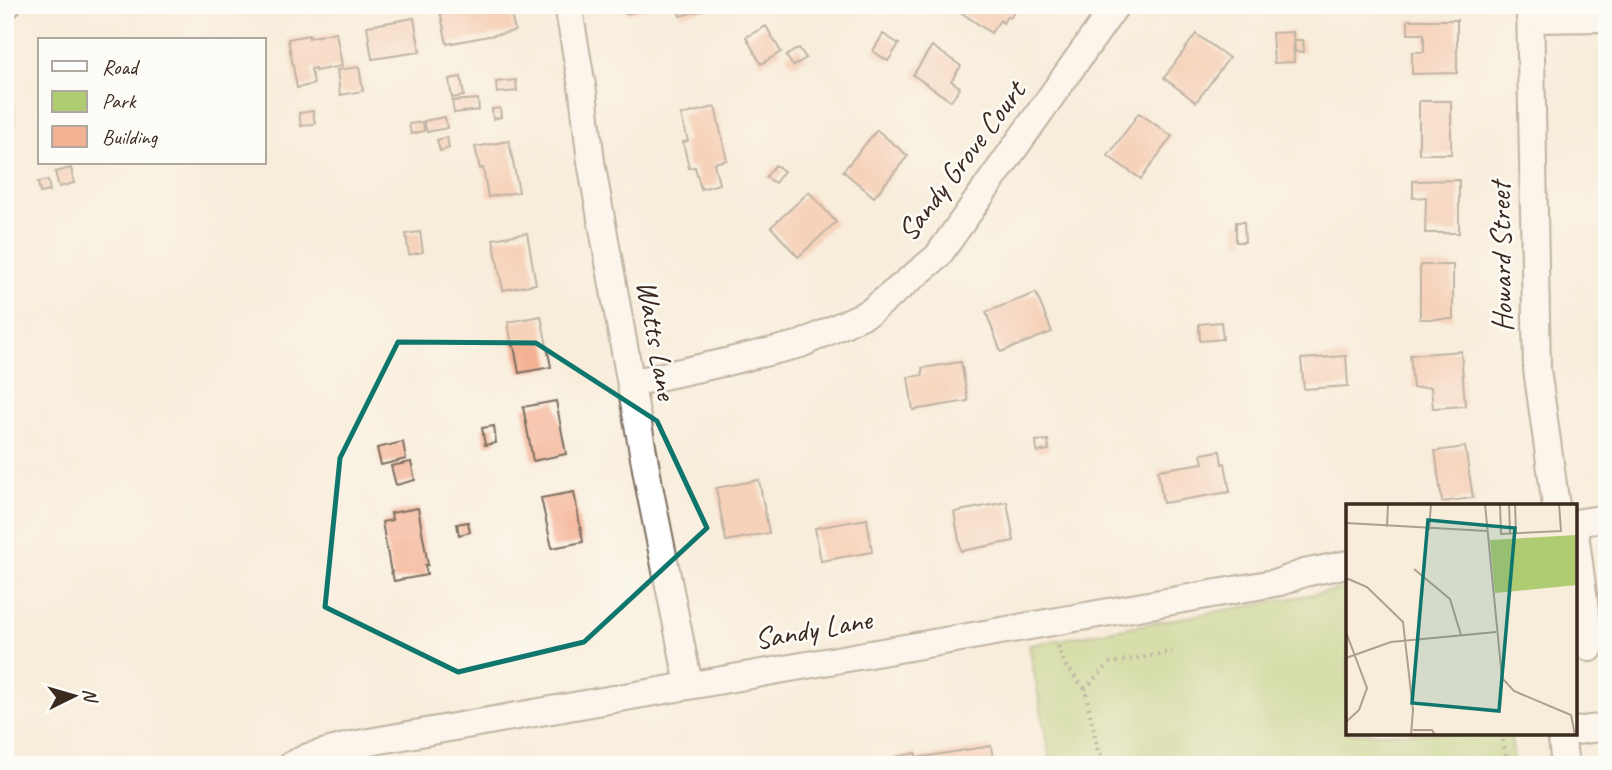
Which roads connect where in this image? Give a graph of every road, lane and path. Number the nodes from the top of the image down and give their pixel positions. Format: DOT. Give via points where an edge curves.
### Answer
graph roads {
  1 [pos="568,5"];
  2 [pos="1116,5"];
  3 [pos="1530,12"];
  4 [pos="1607,18"];
  5 [pos="631,383"];
  6 [pos="1556,504"];
  7 [pos="1607,518"];
  8 [pos="1577,523"];
  9 [pos="1577,546"];
  10 [pos="1346,564"];
  11 [pos="1050,622"];
  12 [pos="1591,648"];
  13 [pos="1172,652"];
  14 [pos="689,685"];
  15 [pos="1085,689"];
  16 [pos="1607,727"];
  17 [pos="1577,731"];
  18 [pos="1501,735"];
  19 [pos="1561,735"];
  20 [pos="292,765"];
  21 [pos="1111,765"];
  22 [pos="1508,765"];
  23 [pos="1565,765"];
  1 -- 5 [label="street, Watts Lane" via="590,162"];
  2 -- 5 [label="street, Sandy Grove Court" via="937,257 870,312 801,344"];
  3 -- 4 [label="street"];
  3 -- 6 [label="street, Howard Street" via="1537,369"];
  5 -- 14 [label="street, Watts Lane"];
  7 -- 8 [label="street"];
  9 -- 12 [label="street"];
  10 -- 11 [label="street, Sandy Lane" via="1280,582"];
  11 -- 14 [label="street, Sandy Lane"];
  11 -- 15 [label="path" via="1064,664"];
  13 -- 15 [label="path" via="1110,663"];
  14 -- 20 [label="street, Sandy Lane" via="352,745"];
  15 -- 21 [label="path" via="1098,752"];
  16 -- 17 [label="street"];
  18 -- 22 [label="path"];
  19 -- 23 [label="street"];
}
